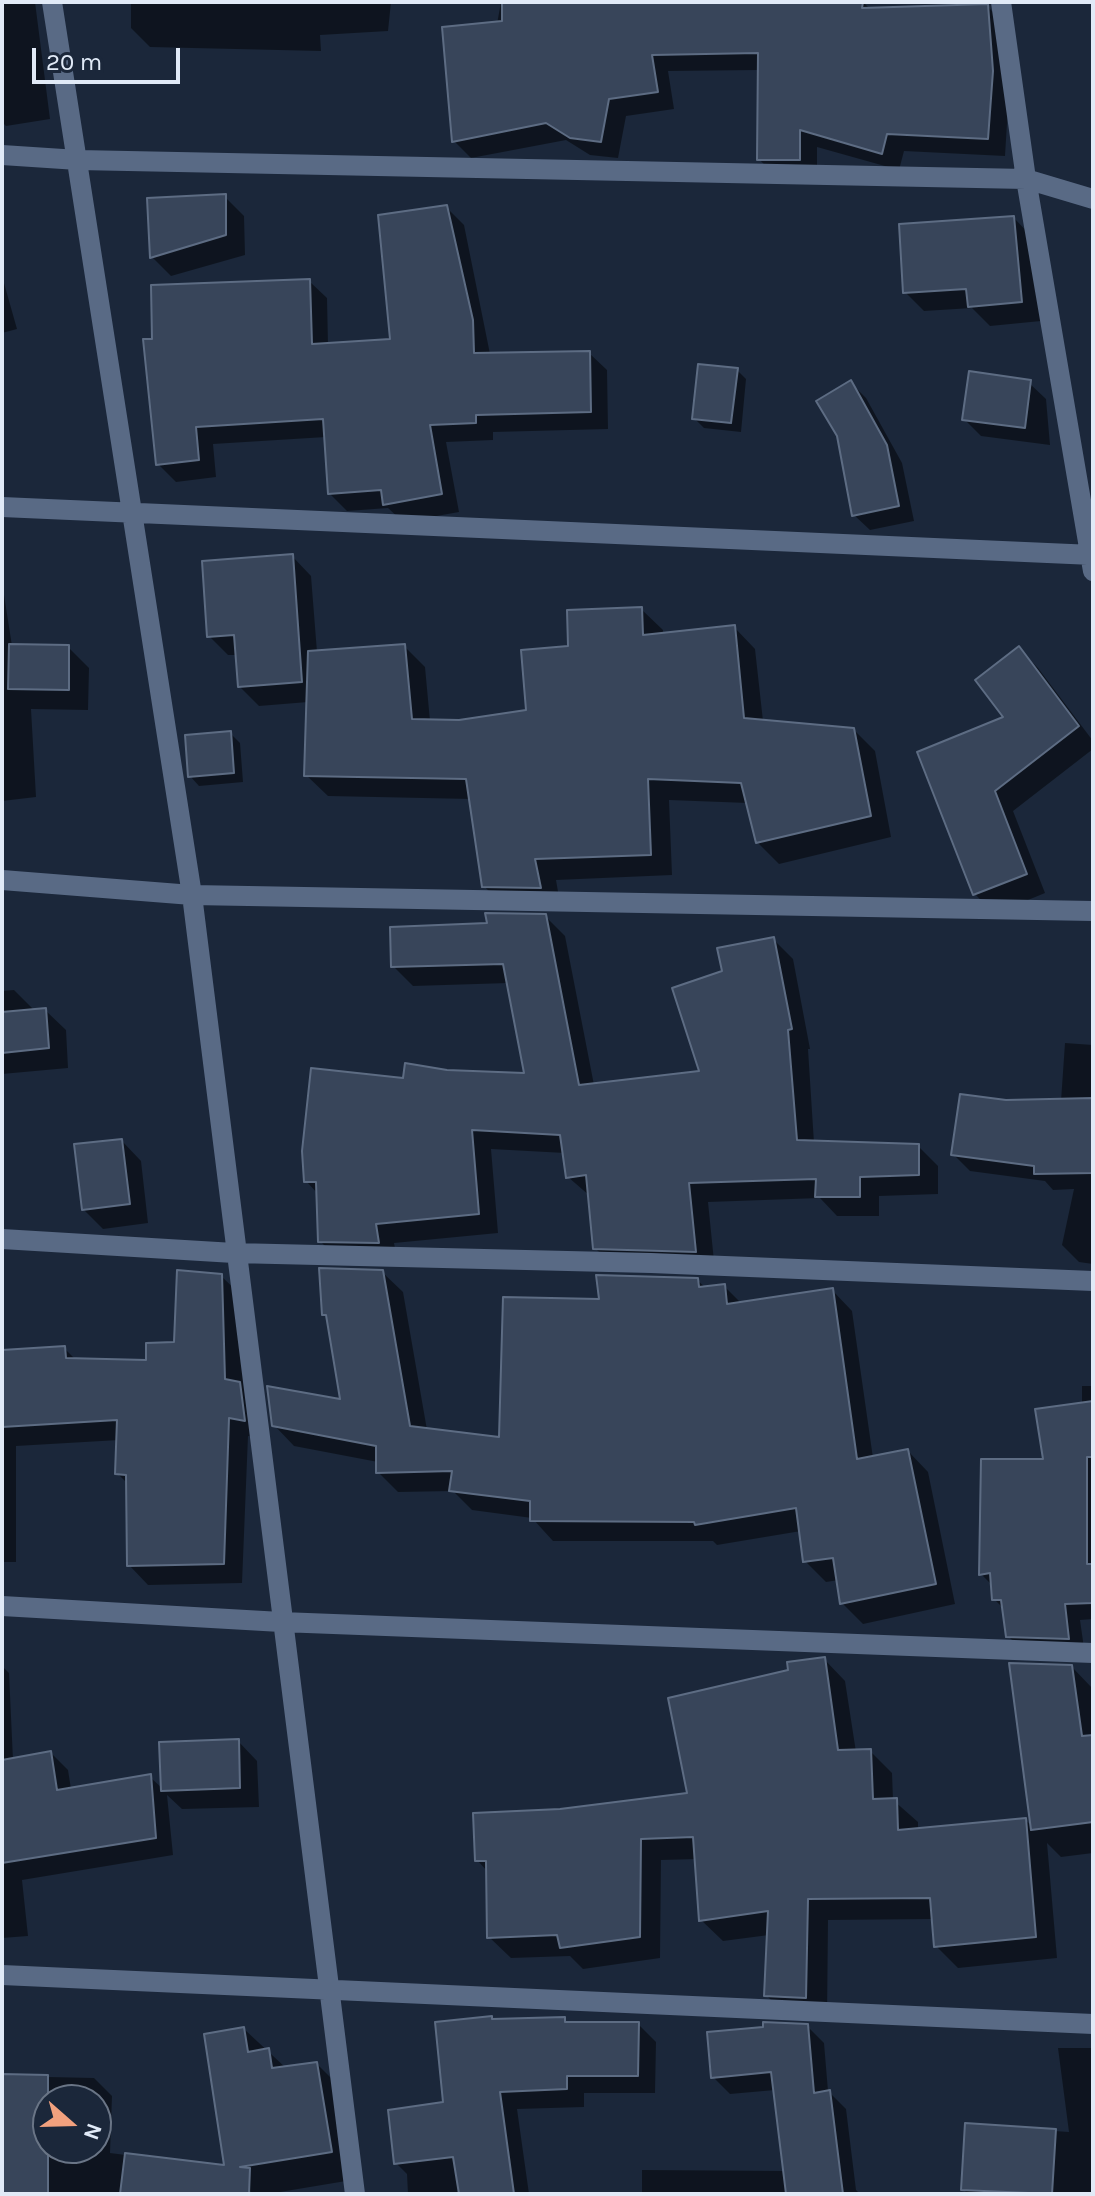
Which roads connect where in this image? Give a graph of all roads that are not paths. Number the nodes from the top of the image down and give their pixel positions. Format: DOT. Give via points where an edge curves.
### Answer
graph roads {
  1 [pos="52,2"];
  2 [pos="1001,2"];
  3 [pos="2,155"];
  4 [pos="78,160"];
  5 [pos="1026,179"];
  6 [pos="1093,199"];
  7 [pos="2,507"];
  8 [pos="131,515"];
  9 [pos="1092,560"];
  10 [pos="2,880"];
  11 [pos="192,895"];
  12 [pos="1093,911"];
  13 [pos="2,1239"];
  14 [pos="234,1253"];
  15 [pos="1093,1281"];
  16 [pos="2,1606"];
  17 [pos="281,1622"];
  18 [pos="1093,1653"];
  19 [pos="2,1975"];
  20 [pos="326,1989"];
  21 [pos="1093,2024"];
  22 [pos="355,2194"];
  1 -- 4 [label="street"];
  2 -- 5 [label="street"];
  3 -- 4 [label="street"];
  4 -- 5 [label="street"];
  4 -- 8 [label="street"];
  5 -- 6 [label="street"];
  5 -- 9 [label="street"];
  7 -- 8 [label="street"];
  8 -- 9 [label="street"];
  8 -- 11 [label="street"];
  10 -- 11 [label="street"];
  11 -- 12 [label="street"];
  11 -- 14 [label="street"];
  13 -- 14 [label="street"];
  14 -- 15 [label="street"];
  14 -- 17 [label="street"];
  16 -- 17 [label="street"];
  17 -- 18 [label="street"];
  17 -- 20 [label="street"];
  19 -- 20 [label="street"];
  20 -- 21 [label="street"];
  20 -- 22 [label="street"];
}
